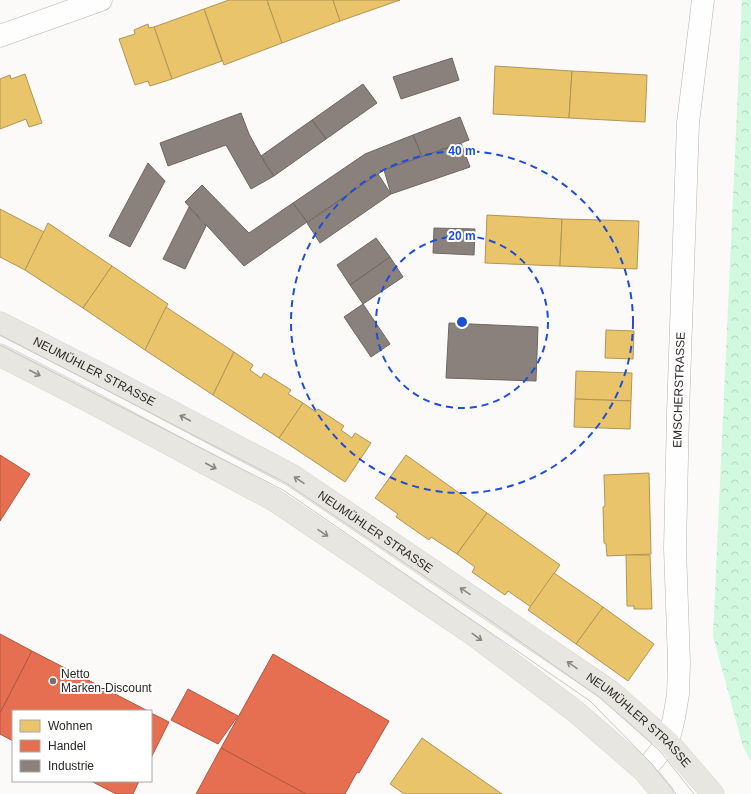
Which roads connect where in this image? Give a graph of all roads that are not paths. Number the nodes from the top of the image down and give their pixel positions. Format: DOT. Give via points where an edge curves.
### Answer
graph roads {
  1 [pos="101,0"];
  2 [pos="703,0"];
  3 [pos="0,36"];
  4 [pos="0,323"];
  5 [pos="0,355"];
  6 [pos="668,742"];
  7 [pos="644,771"];
  8 [pos="663,794"];
  9 [pos="713,794"];
  1 -- 3 [label="street"];
  2 -- 6 [label="street, EMSCHERSTRASSE" via="688,123 675,548 678,694"];
  6 -- 4 [label="main road, NEUMÜHLER STRASSE, one-way" via="610,691 293,476"];
  5 -- 7 [label="main road, one-way" via="274,500 474,635 575,711"];
  6 -- 7 [label="street, EMSCHERSTRASSE"];
  6 -- 9 [label="main road, NEUMÜHLER STRASSE"];
  7 -- 8 [label="main road"];
}
